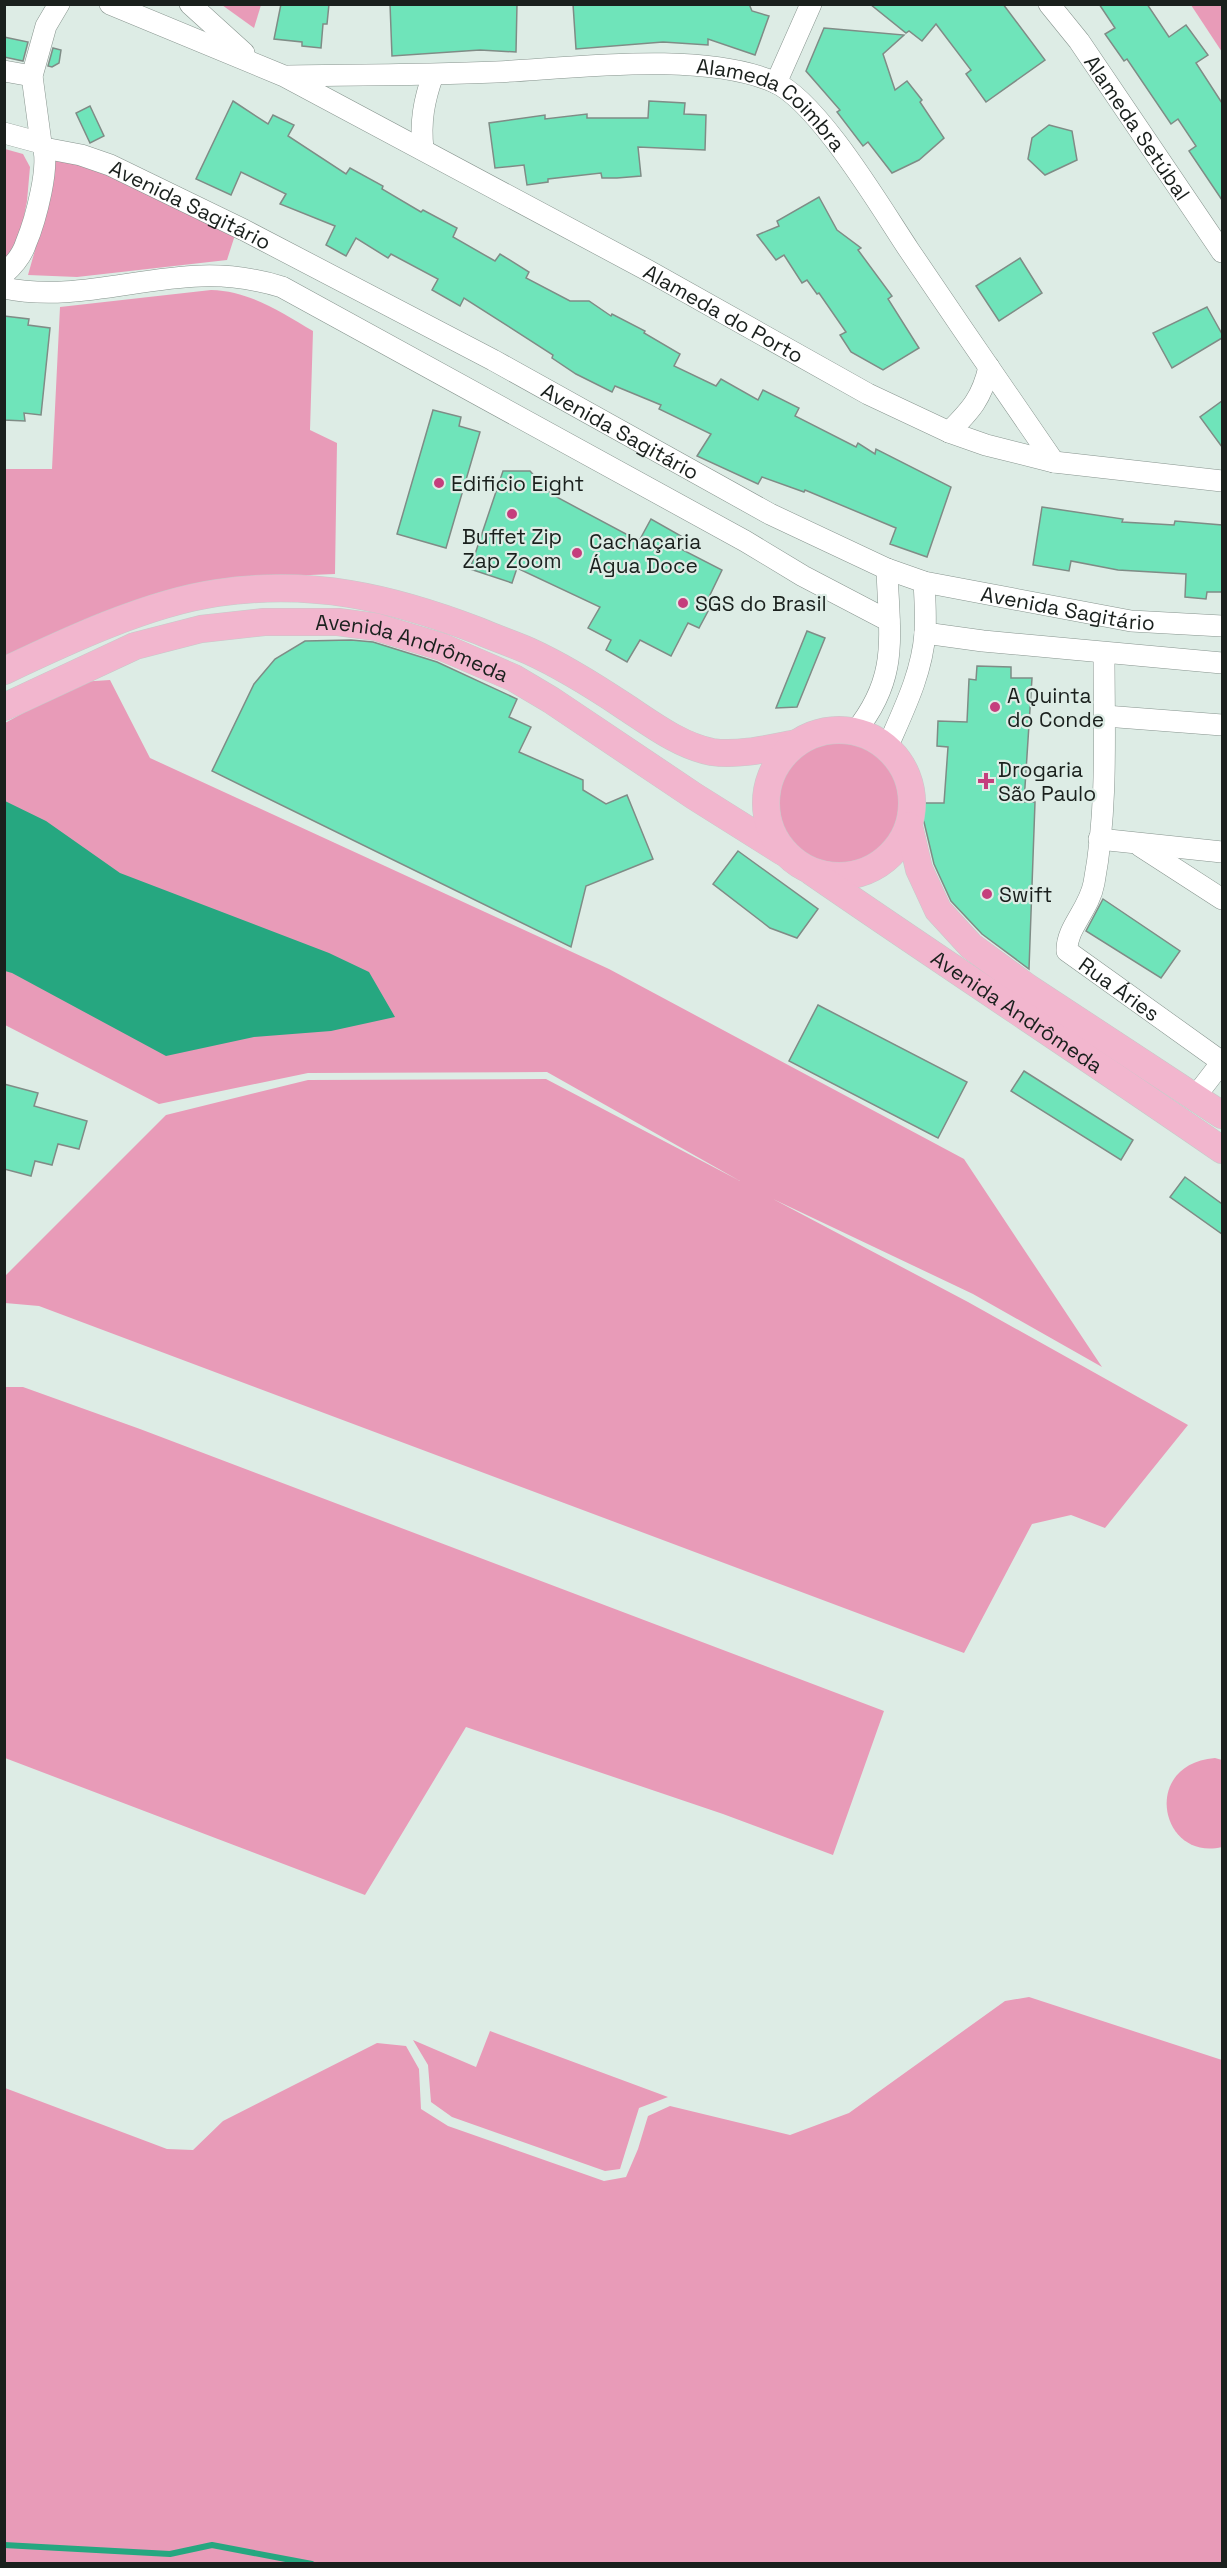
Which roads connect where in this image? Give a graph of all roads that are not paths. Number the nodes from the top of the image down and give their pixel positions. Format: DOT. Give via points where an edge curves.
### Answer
graph roads {
  1 [pos="59,4"];
  2 [pos="110,4"];
  3 [pos="190,4"];
  4 [pos="811,4"];
  5 [pos="1049,4"];
  6 [pos="253,62"];
  7 [pos="4,71"];
  8 [pos="433,75"];
  9 [pos="32,76"];
  10 [pos="284,76"];
  11 [pos="776,83"];
  12 [pos="4,133"];
  13 [pos="43,146"];
  14 [pos="423,149"];
  15 [pos="1222,252"];
  16 [pos="4,274"];
  17 [pos="4,288"];
  18 [pos="989,367"];
  19 [pos="949,432"];
  20 [pos="1054,462"];
  21 [pos="1222,481"];
  22 [pos="887,569"];
  23 [pos="924,582"];
  24 [pos="889,621"];
  25 [pos="1222,626"];
  26 [pos="925,633"];
  27 [pos="1104,653"];
  28 [pos="1222,663"];
  29 [pos="4,671"];
  30 [pos="4,707"];
  31 [pos="1105,716"];
  32 [pos="1222,724"];
  33 [pos="855,732"];
  34 [pos="797,743"];
  35 [pos="887,748"];
  36 [pos="909,826"];
  37 [pos="1099,839"];
  38 [pos="1136,844"];
  39 [pos="783,852"];
  40 [pos="1222,852"];
  41 [pos="812,872"];
  42 [pos="1222,899"];
  43 [pos="1222,1062"];
  44 [pos="1195,1097"];
  45 [pos="1222,1115"];
  46 [pos="1222,1150"];
  1 -- 9 [label="street" via="46,26"];
  2 -- 6 [label="street, Alameda do Porto"];
  3 -- 6 [label="street, Alameda do Porto"];
  4 -- 11 [label="street"];
  5 -- 15 [label="street, Alameda Setúbal" via="1079,41"];
  6 -- 10 [label="street, Alameda do Porto"];
  7 -- 9 [label="street"];
  8 -- 10 [label="street, Alameda Coimbra"];
  8 -- 11 [label="street, Alameda Coimbra" via="648,64 721,68"];
  8 -- 14 [label="street" via="422,111"];
  9 -- 13 [label="street"];
  10 -- 14 [label="street, Alameda do Porto"];
  11 -- 18 [label="street, Alameda Coimbra" via="810,110 848,160"];
  12 -- 13 [label="street, Avenida Sagitário"];
  13 -- 16 [label="street" via="40,194 26,244"];
  13 -- 22 [label="street, Avenida Sagitário" via="110,165 244,230 494,360 770,514"];
  14 -- 19 [label="street, Alameda do Porto" via="868,394"];
  17 -- 24 [label="street, Avenida Sagitário" via="75,292 200,276 259,280 282,287"];
  18 -- 19 [label="street" via="978,400"];
  18 -- 20 [label="street, Alameda Coimbra"];
  19 -- 20 [label="street, Alameda do Porto"];
  20 -- 21 [label="street, Alameda do Porto"];
  22 -- 23 [label="street, Avenida Sagitário"];
  22 -- 24 [label="street"];
  23 -- 25 [label="street, Avenida Sagitário" via="1131,621"];
  23 -- 26 [label="street"];
  24 -- 33 [label="street" via="888,673 869,715"];
  26 -- 27 [label="street, Avenida Sagitário"];
  26 -- 35 [label="street" via="909,699"];
  27 -- 28 [label="street, Avenida Sagitário"];
  27 -- 31 [label="street, Rua Áries"];
  29 -- 34 [label="main road, Avenida Andrômeda" via="99,629 216,593 267,589 337,591 414,609 530,651 658,728 711,752"];
  30 -- 39 [label="main road, Avenida Andrômeda" via="135,646 201,629 264,622 338,622 376,627 442,647 514,678"];
  31 -- 32 [label="street"];
  31 -- 37 [label="street, Rua Áries"];
  33 -- 34 [label="main road" via="835,730"];
  33 -- 35 [label="main road"];
  34 -- 39 [label="main road" via="779,760 768,782 765,806 770,830"];
  35 -- 36 [label="main road" via="898,761 911,792"];
  36 -- 41 [label="main road" via="900,844 867,871 847,876"];
  36 -- 44 [label="main road, Avenida Andrômeda" via="920,869 938,910 971,946"];
  37 -- 38 [label="street"];
  37 -- 43 [label="street, Rua Áries" via="1088,904 1068,935 1066,951"];
  38 -- 40 [label="street"];
  38 -- 42 [label="street"];
  39 -- 41 [label="main road"];
  41 -- 46 [label="main road, Avenida Andrômeda"];
  43 -- 44 [label="street"];
  44 -- 45 [label="main road, Avenida Andrômeda"];
}
